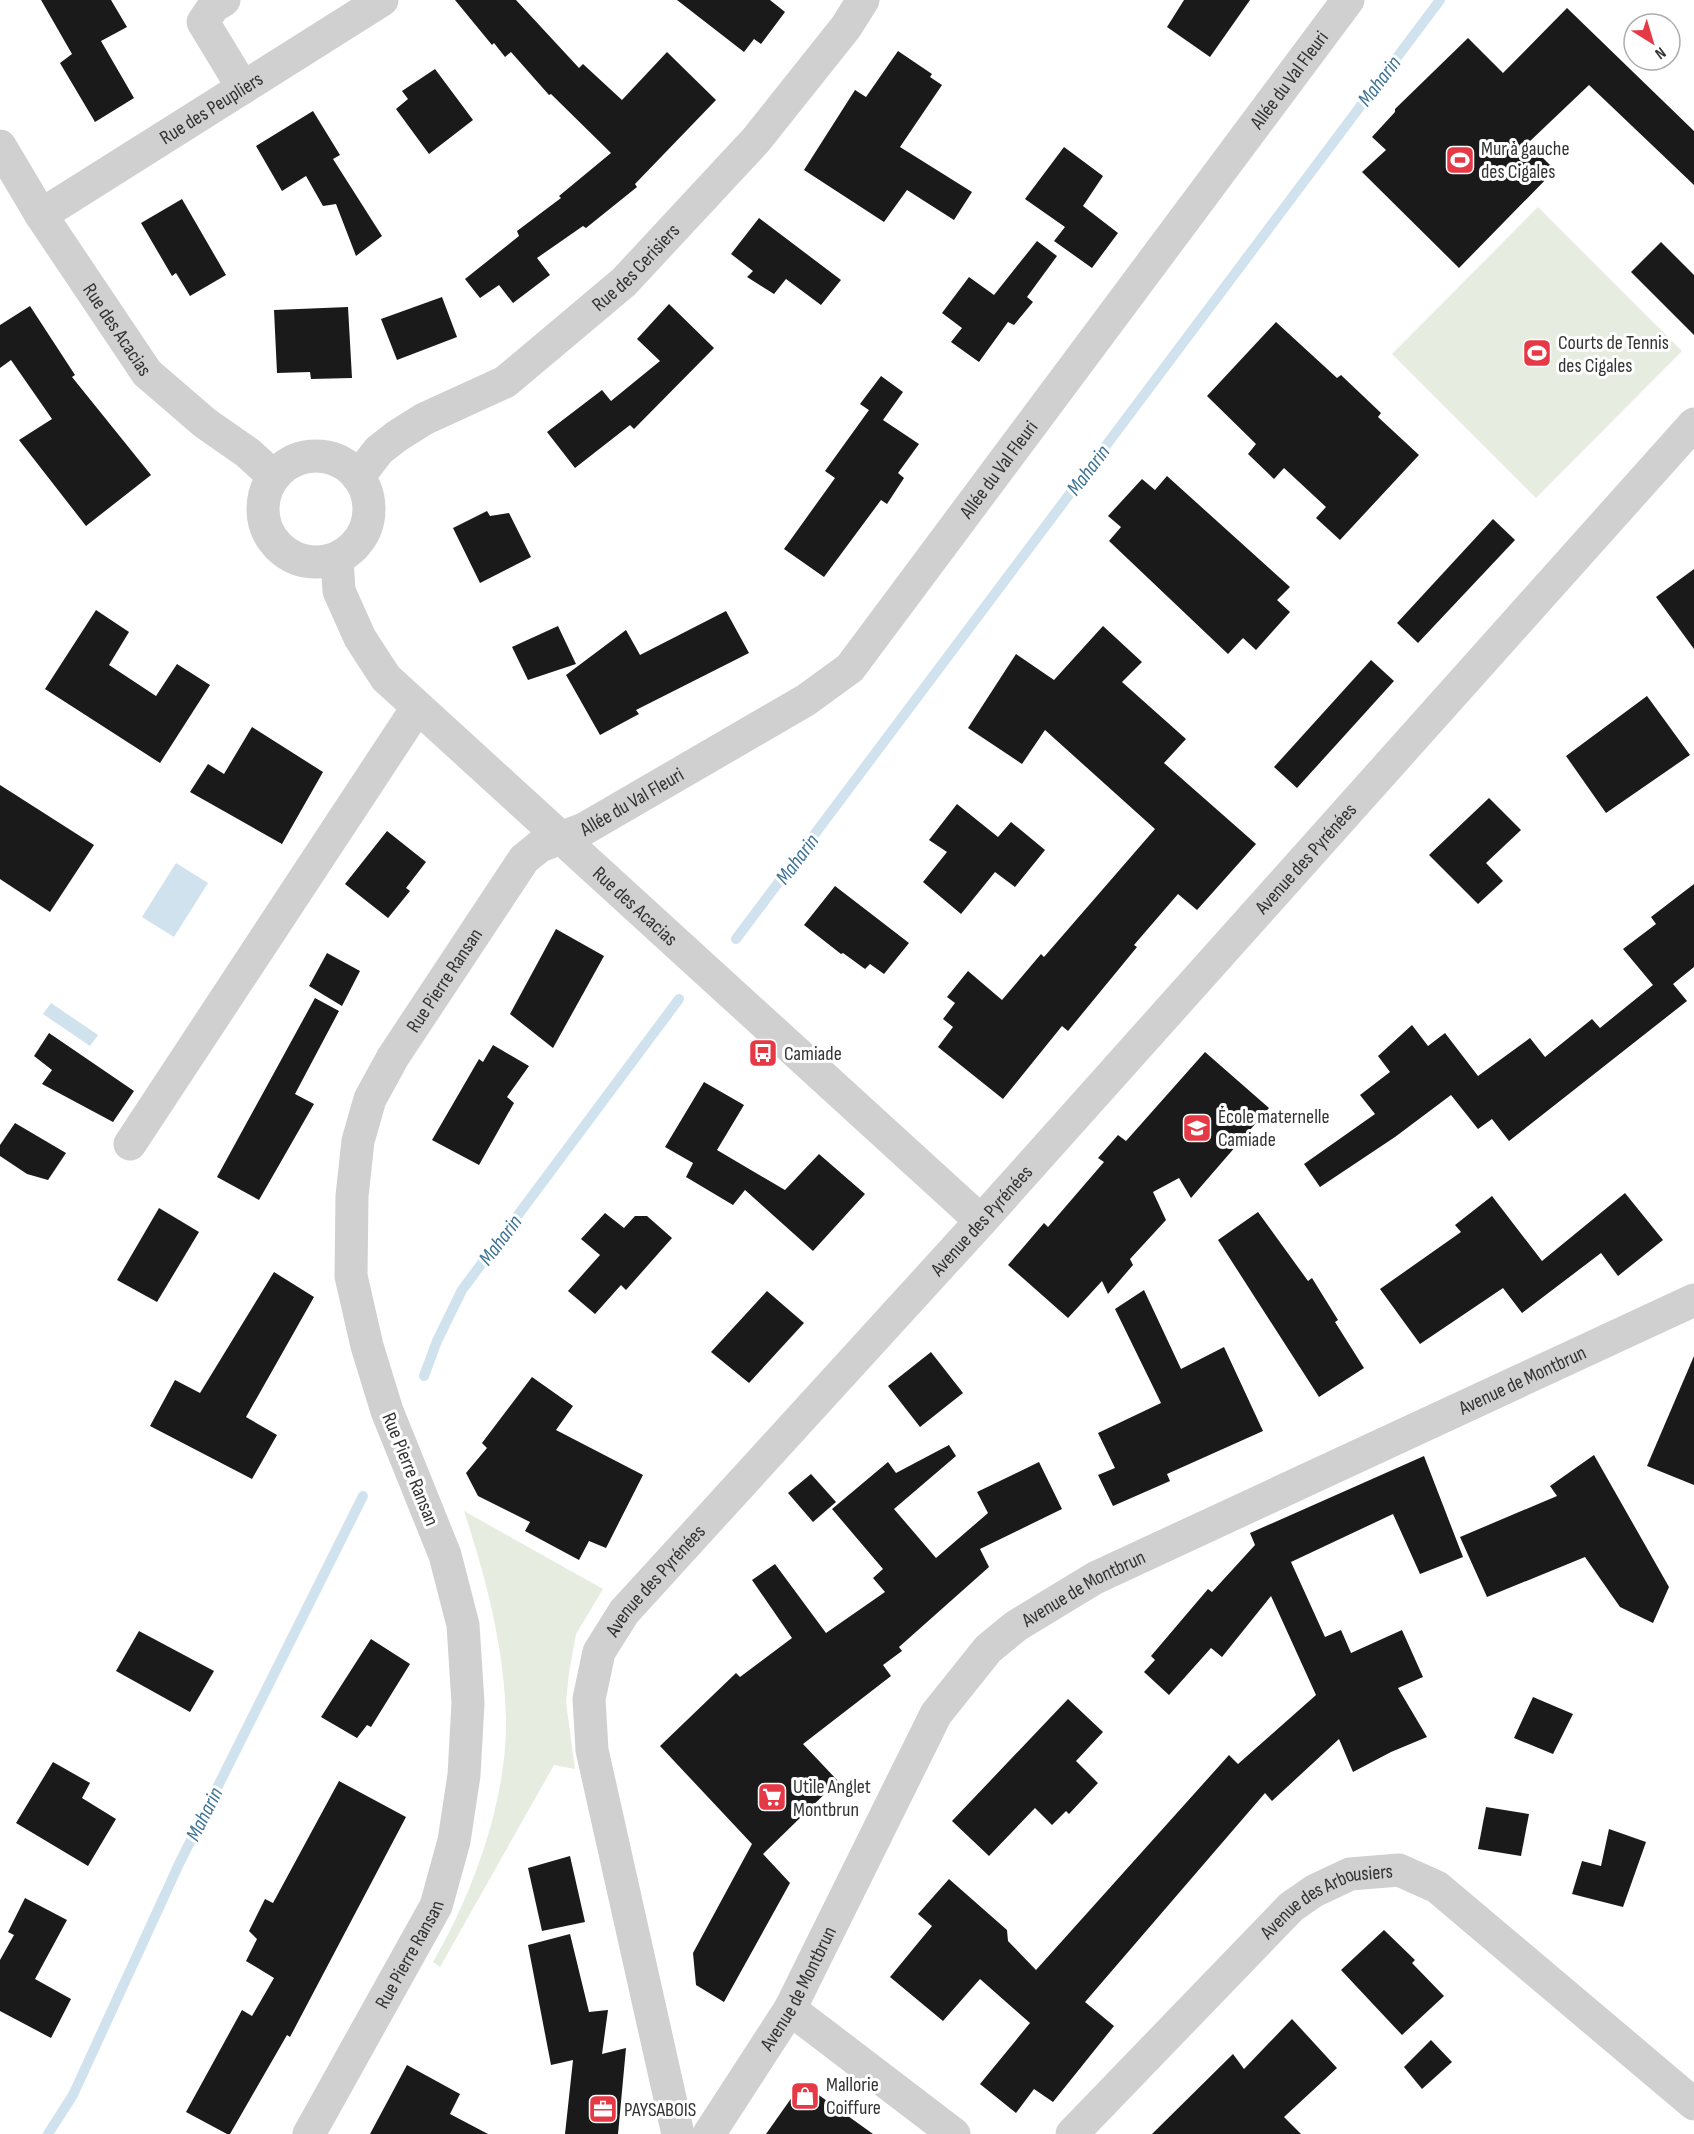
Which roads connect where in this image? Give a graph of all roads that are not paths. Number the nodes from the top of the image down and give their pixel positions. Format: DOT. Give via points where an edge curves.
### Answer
graph roads {
  1 [pos="382,0"];
  2 [pos="863,0"];
  3 [pos="1348,0"];
  4 [pos="209,6"];
  5 [pos="243,88"];
  6 [pos="0,146"];
  7 [pos="40,215"];
  8 [pos="1694,424"];
  9 [pos="273,476"];
  10 [pos="358,477"];
  11 [pos="337,558"];
  12 [pos="417,708"];
  13 [pos="561,839"];
  14 [pos="130,1144"];
  15 [pos="981,1221"];
  16 [pos="1694,1300"];
  17 [pos="790,2009"];
  18 [pos="1694,2104"];
  19 [pos="309,2134"];
  20 [pos="678,2134"];
  21 [pos="709,2134"];
  22 [pos="954,2134"];
  23 [pos="1072,2134"];
  1 -- 5 [label="street, Rue des Peupliers"];
  2 -- 10 [label="street, Rue des Cerisiers" via="756,141 624,282 505,382 424,419 397,436 378,450"];
  3 -- 13 [label="street, Allée du Val Fleuri" via="850,668 806,700"];
  4 -- 5 [label="street" via="203,22"];
  5 -- 7 [label="street, Rue des Peupliers"];
  6 -- 7 [label="street, Rue des Acacias"];
  7 -- 9 [label="street, Rue des Acacias" via="147,373"];
  8 -- 15 [label="street, Avenue des Pyrénées"];
  9 -- 10 [label="street" via="300,458 316,456 347,466"];
  9 -- 11 [label="street" via="262,509 273,542 302,561"];
  10 -- 11 [label="street" via="367,494 369,513 364,532 353,548"];
  11 -- 12 [label="street, Rue des Acacias" via="339,591 360,638 386,678"];
  12 -- 13 [label="street, Rue des Acacias"];
  12 -- 14 [label="street"];
  13 -- 15 [label="street, Rue des Acacias"];
  13 -- 19 [label="street, Rue Pierre Ransan" via="540,846 524,859 495,900 393,1057 370,1099 358,1141 352,1196 351,1276 387,1411 445,1554 462,1625 468,1703 464,1774 454,1841 436,1906"];
  15 -- 20 [label="street, Avenue des Pyrénées" via="624,1612 599,1652 589,1699 592,1750"];
  16 -- 17 [label="street, Avenue de Montbrun" via="1095,1578 1016,1626 988,1649 936,1714"];
  17 -- 21 [label="street, Avenue de Montbrun"];
  17 -- 22 [label="street"];
  18 -- 23 [label="street, Avenue des Arbousiers" via="1437,1887 1399,1870 1350,1874 1290,1907"];
}
